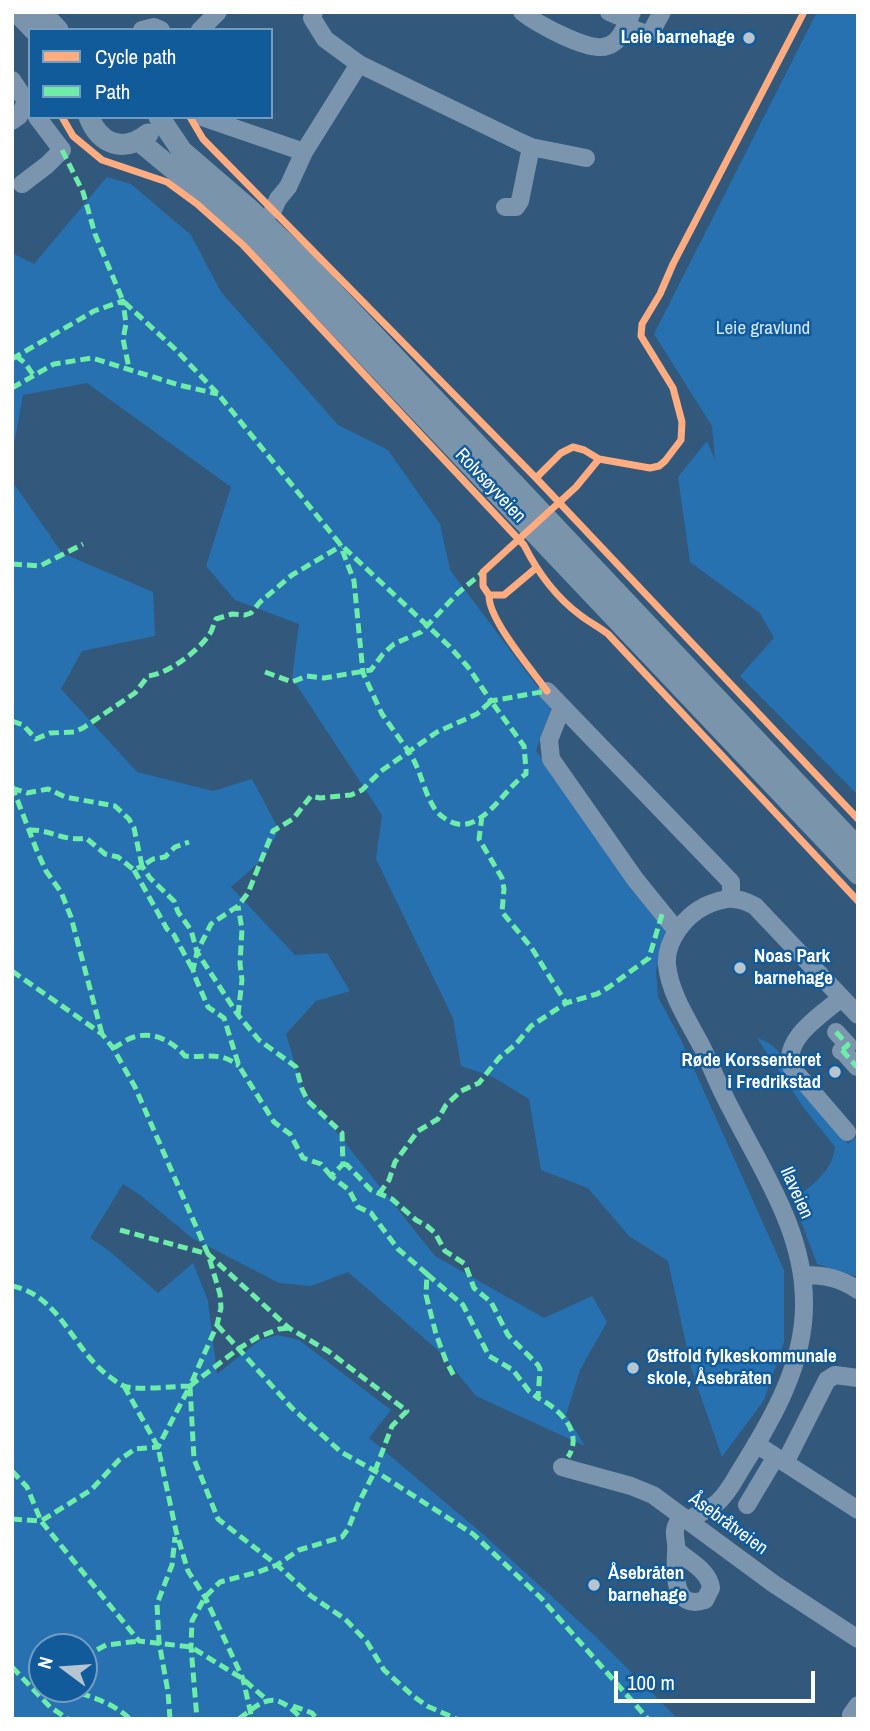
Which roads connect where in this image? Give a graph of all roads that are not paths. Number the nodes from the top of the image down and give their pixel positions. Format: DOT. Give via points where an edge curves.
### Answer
graph roads {
  1 [pos="16,12"];
  2 [pos="41,12"];
  3 [pos="218,12"];
  4 [pos="314,12"];
  5 [pos="522,12"];
  6 [pos="609,12"];
  7 [pos="662,12"];
  8 [pos="628,20"];
  9 [pos="32,28"];
  10 [pos="56,28"];
  11 [pos="202,28"];
  12 [pos="359,64"];
  13 [pos="12,80"];
  14 [pos="28,105"];
  15 [pos="39,119"];
  16 [pos="90,119"];
  17 [pos="157,119"];
  18 [pos="159,119"];
  19 [pos="208,119"];
  20 [pos="12,121"];
  21 [pos="139,141"];
  22 [pos="531,147"];
  23 [pos="304,152"];
  24 [pos="586,158"];
  25 [pos="22,184"];
  26 [pos="505,207"];
  27 [pos="273,210"];
  28 [pos="547,691"];
  29 [pos="562,707"];
  30 [pos="858,848"];
  31 [pos="858,874"];
  32 [pos="731,897"];
  33 [pos="677,931"];
  34 [pos="841,998"];
  35 [pos="858,1015"];
  36 [pos="835,1032"];
  37 [pos="857,1067"];
  38 [pos="847,1132"];
  39 [pos="803,1275"];
  40 [pos="858,1290"];
  41 [pos="858,1378"];
  42 [pos="756,1444"];
  43 [pos="780,1460"];
  44 [pos="562,1467"];
  45 [pos="747,1505"];
  46 [pos="858,1510"];
  47 [pos="685,1519"];
  48 [pos="677,1550"];
  49 [pos="858,1639"];
  1 -- 9 [label="main road"];
  2 -- 10 [label="main road"];
  3 -- 11 [label="street"];
  4 -- 12 [label="street" via="312,18 324,39"];
  5 -- 8 [label="street" via="583,44 601,48 619,38"];
  6 -- 8 [label="street"];
  7 -- 8 [label="street" via="646,34"];
  12 -- 22 [label="street"];
  12 -- 23 [label="street"];
  13 -- 14 [label="street"];
  14 -- 20 [label="street"];
  15 -- 25 [label="street" via="62,150"];
  16 -- 21 [label="main road" via="102,138 114,144"];
  17 -- 21 [label="main road"];
  18 -- 30 [label="main road, Rolvsøyveien" via="182,151 303,260"];
  19 -- 23 [label="street"];
  21 -- 31 [label="main road, Rolvsøyveien" via="236,220 291,276"];
  22 -- 24 [label="street"];
  22 -- 26 [label="street" via="520,201 516,207"];
  23 -- 27 [label="street"];
  28 -- 29 [label="street"];
  29 -- 32 [label="street" via="731,882"];
  29 -- 33 [label="street" via="548,740 551,759"];
  32 -- 33 [label="street" via="703,907"];
  32 -- 34 [label="street" via="755,906"];
  33 -- 39 [label="street, Ilaveien" via="667,955 673,988 782,1206"];
  34 -- 35 [label="street"];
  34 -- 38 [label="street" via="797,1037 789,1060"];
  36 -- 37 [label="street" via="848,1045 841,1051"];
  39 -- 40 [label="street" via="842,1279"];
  39 -- 42 [label="street, Ilaveien" via="800,1345 784,1390"];
  41 -- 43 [label="street" via="835,1375 827,1380"];
  42 -- 43 [label="street"];
  42 -- 47 [label="street, Ilaveien" via="719,1501"];
  43 -- 45 [label="street"];
  43 -- 46 [label="street"];
  44 -- 47 [label="street, Åsebråtveien" via="653,1495"];
  47 -- 48 [label="street" via="673,1532"];
  47 -- 49 [label="street, Åsebråtveien"];
}
